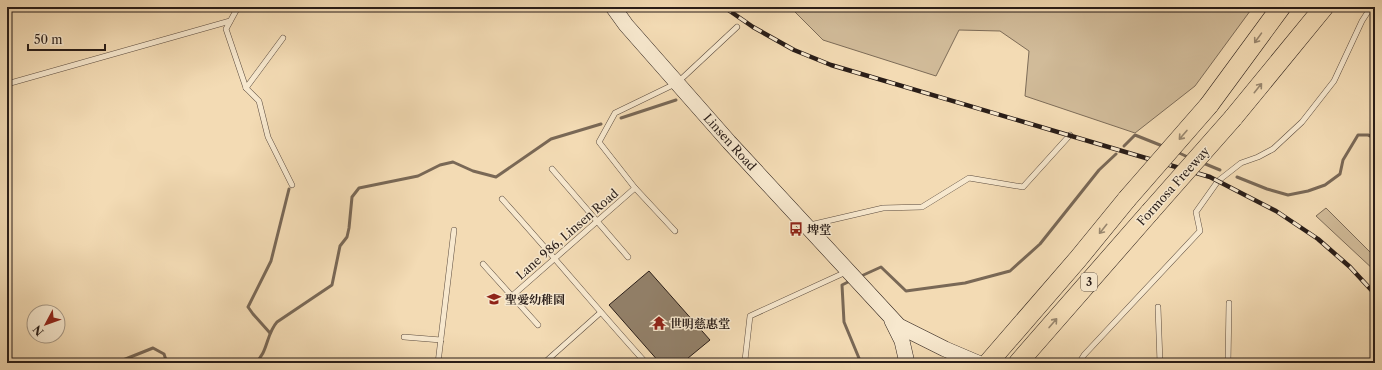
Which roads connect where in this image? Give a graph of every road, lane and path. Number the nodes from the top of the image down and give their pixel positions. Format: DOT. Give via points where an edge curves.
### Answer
graph roads {
  1 [pos="238,7"];
  2 [pos="613,7"];
  3 [pos="1281,7"];
  4 [pos="1324,7"];
  5 [pos="1371,7"];
  6 [pos="230,21"];
  7 [pos="737,27"];
  8 [pos="283,38"];
  9 [pos="677,83"];
  10 [pos="7,84"];
  11 [pos="246,88"];
  12 [pos="1070,135"];
  13 [pos="552,169"];
  14 [pos="292,185"];
  15 [pos="635,188"];
  16 [pos="502,199"];
  17 [pos="597,220"];
  18 [pos="807,226"];
  19 [pos="454,230"];
  20 [pos="674,231"];
  21 [pos="628,257"];
  22 [pos="555,258"];
  23 [pos="483,264"];
  24 [pos="853,275"];
  25 [pos="512,296"];
  26 [pos="1230,303"];
  27 [pos="1158,307"];
  28 [pos="600,313"];
  29 [pos="888,315"];
  30 [pos="538,325"];
  31 [pos="404,337"];
  32 [pos="441,340"];
  33 [pos="1023,358"];
  34 [pos="440,363"];
  35 [pos="544,363"];
  36 [pos="646,363"];
  37 [pos="741,363"];
  38 [pos="907,363"];
  39 [pos="978,363"];
  40 [pos="988,363"];
  41 [pos="1079,363"];
  42 [pos="1160,363"];
  43 [pos="1228,363"];
  1 -- 6 [label="lane"];
  2 -- 9 [label="main road, Linsen Road"];
  3 -- 40 [label="highway, Formosa Freeway / 3, one-way, bridge" via="1208,105"];
  33 -- 4 [label="highway, Formosa Freeway / 3, one-way, bridge" via="1234,118"];
  5 -- 41 [label="lane" via="1334,81 1302,122 1273,149 1258,158 1241,163 1218,181 1196,212 1200,231"];
  6 -- 10 [label="lane"];
  6 -- 11 [label="lane" via="226,29"];
  7 -- 9 [label="lane"];
  8 -- 11 [label="lane"];
  9 -- 15 [label="lane, Lane 986, Linsen Road" via="615,113 599,142"];
  9 -- 18 [label="main road, Linsen Road"];
  11 -- 14 [label="lane" via="259,101 268,137"];
  12 -- 18 [label="lane" via="1023,187 969,178 922,207 883,208"];
  13 -- 17 [label="lane"];
  15 -- 17 [label="lane, Lane 986, Linsen Road"];
  15 -- 20 [label="lane, Lane 986, Linsen Road"];
  16 -- 22 [label="lane"];
  17 -- 21 [label="lane"];
  17 -- 22 [label="lane, Lane 986, Linsen Road"];
  18 -- 24 [label="main road, Linsen Road"];
  19 -- 32 [label="lane"];
  22 -- 25 [label="lane, Lane 986, Linsen Road"];
  22 -- 28 [label="lane"];
  23 -- 25 [label="lane"];
  24 -- 29 [label="main road, Linsen Road"];
  24 -- 37 [label="lane" via="750,316 745,360"];
  25 -- 30 [label="lane"];
  26 -- 43 [label="lane"];
  27 -- 42 [label="lane"];
  28 -- 35 [label="lane"];
  28 -- 36 [label="lane"];
  29 -- 38 [label="main road" via="902,341"];
  29 -- 39 [label="main road, Linsen Road" via="899,326"];
  31 -- 32 [label="lane"];
  32 -- 34 [label="lane"];
}
